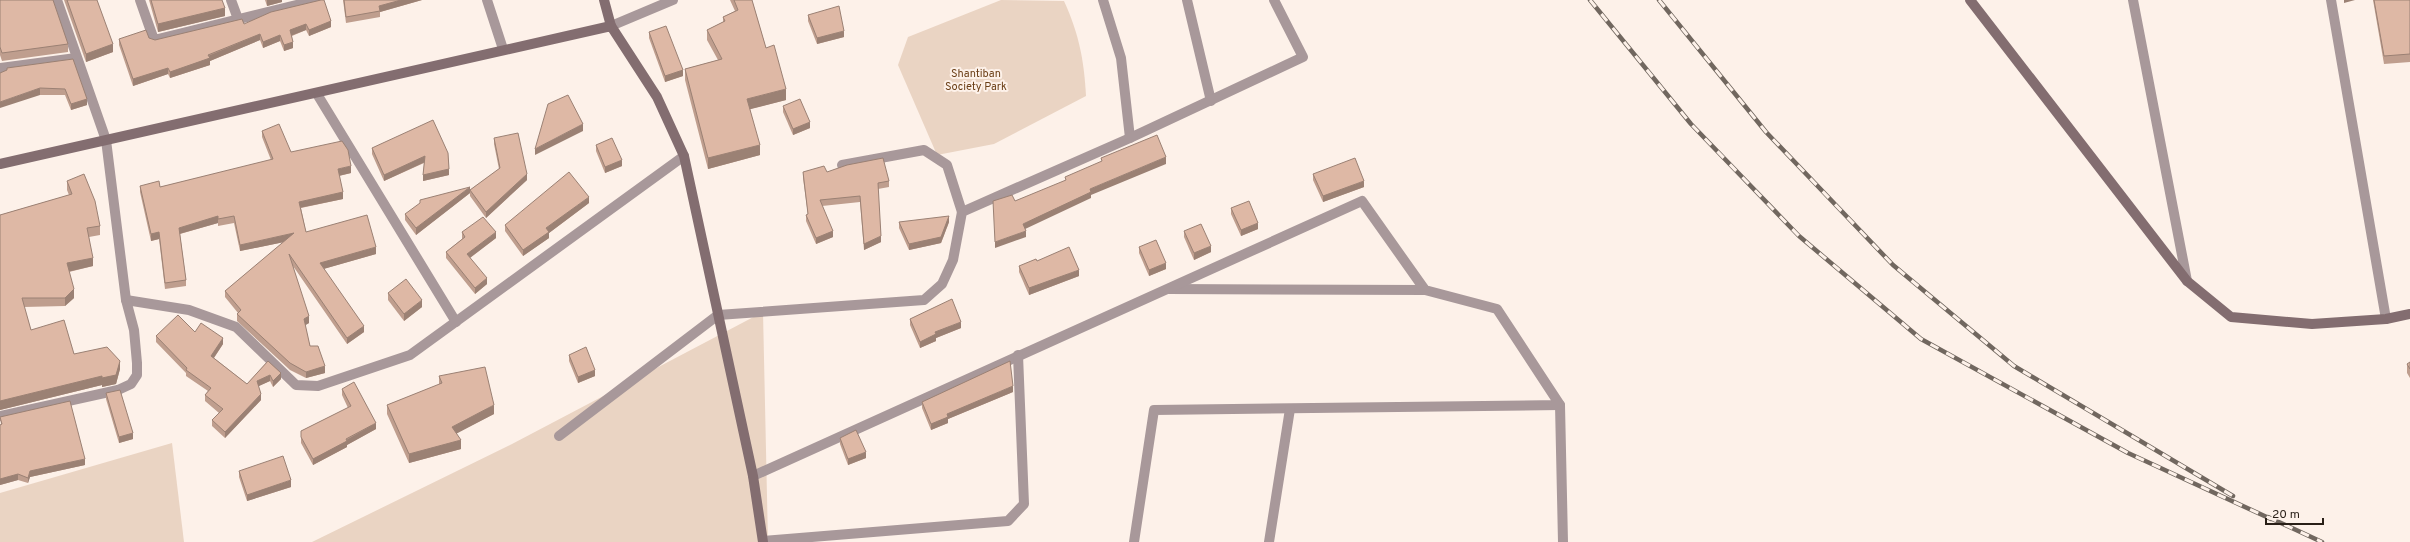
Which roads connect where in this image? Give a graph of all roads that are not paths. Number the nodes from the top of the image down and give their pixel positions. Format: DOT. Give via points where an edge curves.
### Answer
graph roads {
  1 [pos="57,0"];
  2 [pos="140,0"];
  3 [pos="231,0"];
  4 [pos="317,0"];
  5 [pos="487,0"];
  6 [pos="604,0"];
  7 [pos="672,0"];
  8 [pos="1103,0"];
  9 [pos="1187,0"];
  10 [pos="1274,0"];
  11 [pos="1970,0"];
  12 [pos="2133,0"];
  13 [pos="2331,0"];
  14 [pos="238,19"];
  15 [pos="611,26"];
  16 [pos="503,49"];
  17 [pos="76,58"];
  18 [pos="0,68"];
  19 [pos="317,94"];
  20 [pos="1211,101"];
  21 [pos="1130,138"];
  22 [pos="106,140"];
  23 [pos="684,156"];
  24 [pos="0,164"];
  25 [pos="842,165"];
  26 [pos="962,212"];
  27 [pos="2187,281"];
  28 [pos="1164,289"];
  29 [pos="1425,290"];
  30 [pos="126,300"];
  31 [pos="2410,314"];
  32 [pos="718,315"];
  33 [pos="2386,319"];
  34 [pos="456,322"];
  35 [pos="1018,355"];
  36 [pos="1560,405"];
  37 [pos="1290,409"];
  38 [pos="0,416"];
  39 [pos="559,436"];
  40 [pos="753,476"];
  41 [pos="763,541"];
  42 [pos="1134,542"];
  43 [pos="1269,542"];
  44 [pos="1563,542"];
  1 -- 17 [label="street"];
  2 -- 14 [label="street" via="154,40"];
  3 -- 14 [label="street"];
  4 -- 14 [label="street"];
  5 -- 16 [label="street"];
  6 -- 15 [label="main road"];
  7 -- 15 [label="street"];
  8 -- 21 [label="street" via="1121,58"];
  9 -- 20 [label="street"];
  10 -- 20 [label="street" via="1303,57"];
  11 -- 27 [label="main road"];
  12 -- 27 [label="street"];
  13 -- 33 [label="street"];
  15 -- 16 [label="main road"];
  15 -- 23 [label="main road" via="657,97"];
  16 -- 19 [label="main road"];
  17 -- 18 [label="street"];
  17 -- 22 [label="street"];
  19 -- 22 [label="main road"];
  19 -- 34 [label="street"];
  20 -- 21 [label="street"];
  21 -- 26 [label="street"];
  22 -- 24 [label="main road"];
  22 -- 30 [label="street"];
  23 -- 32 [label="main road"];
  23 -- 34 [label="street"];
  25 -- 26 [label="street" via="924,150 947,165"];
  26 -- 32 [label="street" via="952,260 942,284 924,300"];
  27 -- 33 [label="main road" via="2231,318 2312,324"];
  28 -- 29 [label="street"];
  28 -- 29 [label="street" via="1362,201"];
  28 -- 35 [label="street"];
  29 -- 36 [label="street" via="1497,309"];
  30 -- 34 [label="street" via="189,310 236,327 296,385 318,386 410,355"];
  30 -- 38 [label="street" via="134,330 137,363 137,375 131,384 118,390"];
  31 -- 33 [label="main road"];
  32 -- 39 [label="street"];
  32 -- 40 [label="main road"];
  35 -- 40 [label="street"];
  35 -- 41 [label="street" via="1024,504 1008,521"];
  36 -- 37 [label="street"];
  36 -- 44 [label="street"];
  37 -- 42 [label="street" via="1154,410"];
  37 -- 43 [label="street"];
  40 -- 41 [label="main road"];
}
